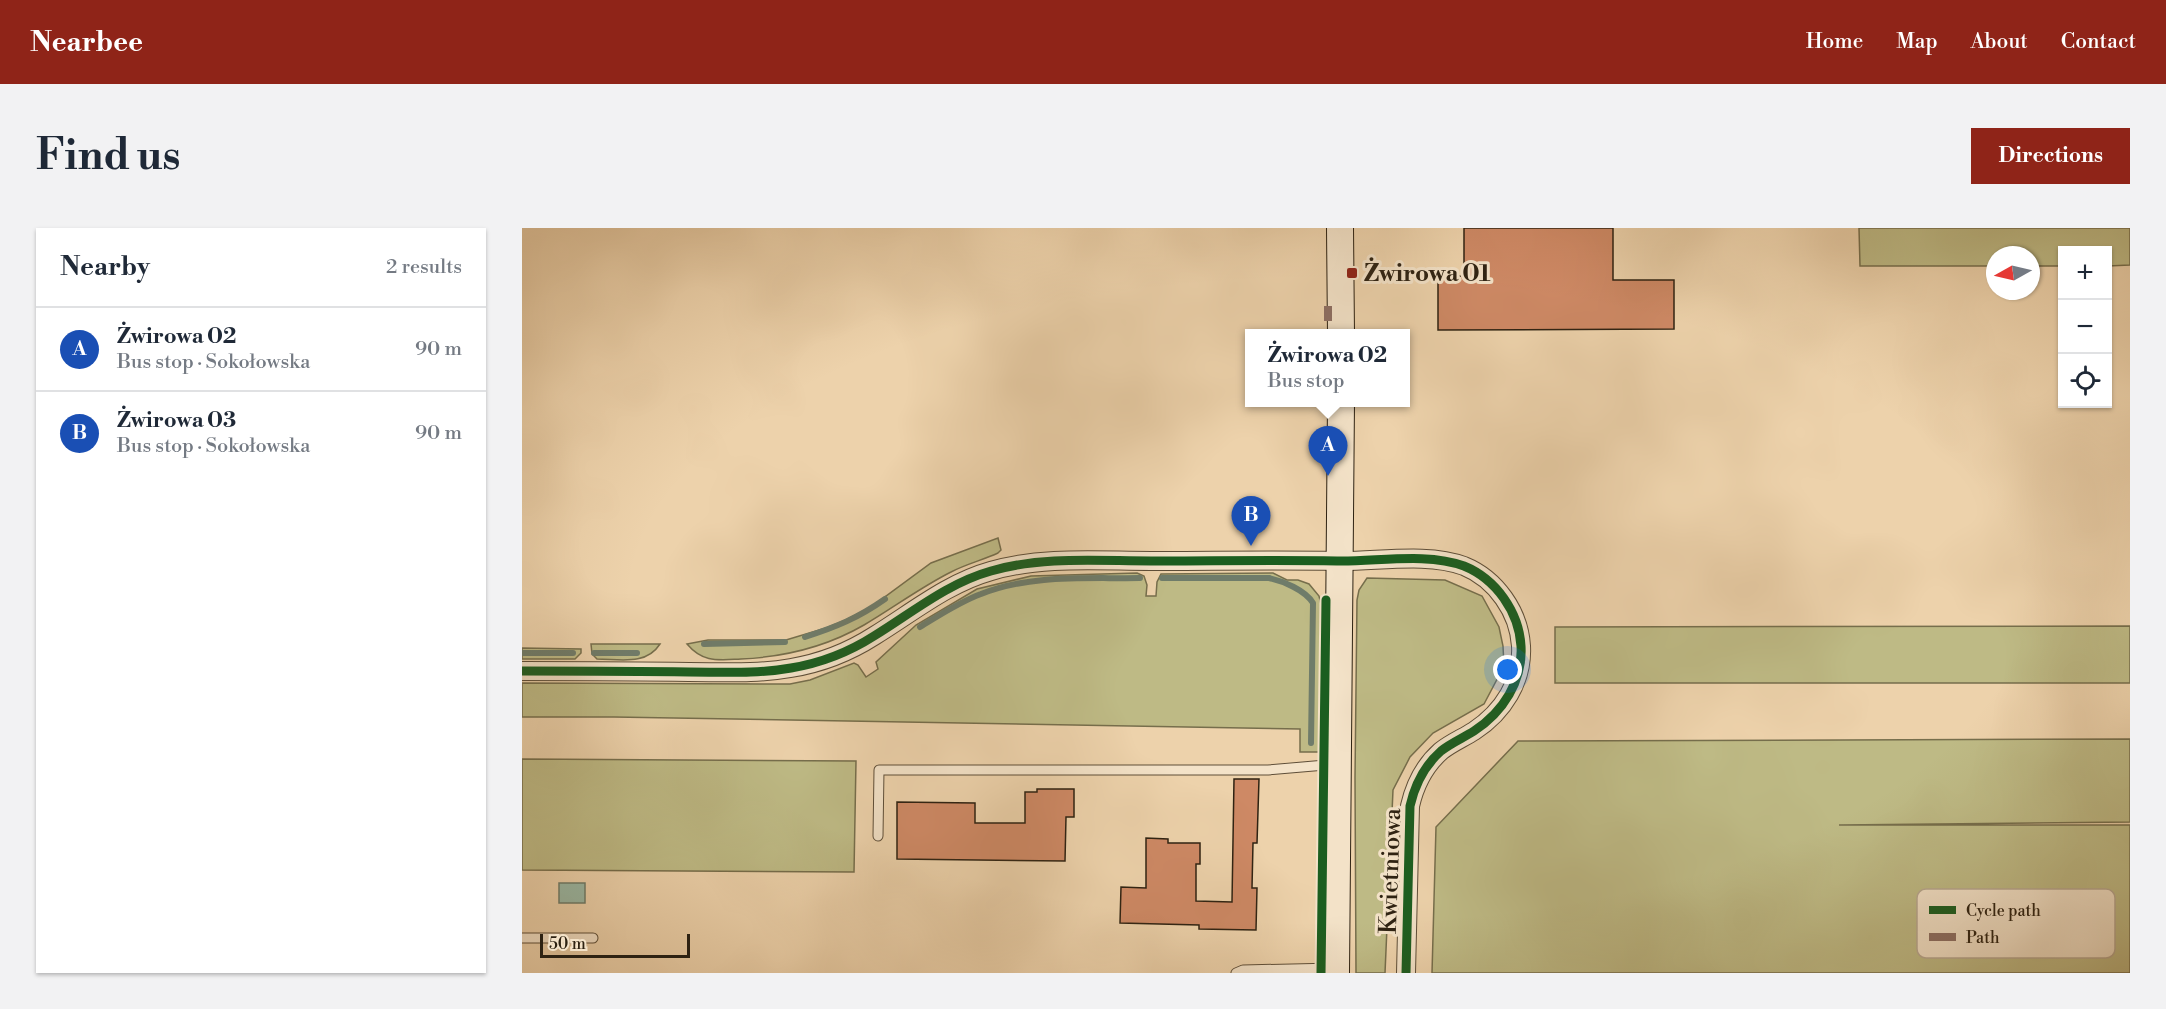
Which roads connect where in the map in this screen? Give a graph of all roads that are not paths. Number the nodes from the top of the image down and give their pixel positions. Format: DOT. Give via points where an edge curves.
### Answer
graph roads {
  1 [pos="1340,228"];
  2 [pos="1341,329"];
  3 [pos="1341,407"];
  4 [pos="1340,562"];
  5 [pos="522,671"];
  6 [pos="1339,765"];
  7 [pos="878,836"];
  8 [pos="522,938"];
  9 [pos="593,938"];
  10 [pos="1336,971"];
  11 [pos="1236,973"];
  12 [pos="1406,973"];
  1 -- 2 [label="street"];
  3 -- 4 [label="street"];
  4 -- 5 [label="street, Kwietniowa" via="1021,564 964,580 872,638 831,657 790,669"];
  4 -- 6 [label="street"];
  4 -- 12 [label="street, Kwietniowa" via="1425,559 1465,567 1494,587 1514,612 1520,640 1518,678 1506,701 1489,720 1440,752 1415,785 1410,806"];
  6 -- 7 [label="lane" via="1268,770 879,770"];
  6 -- 10 [label="street"];
  8 -- 9 [label="lane"];
  10 -- 11 [label="lane"];
}
